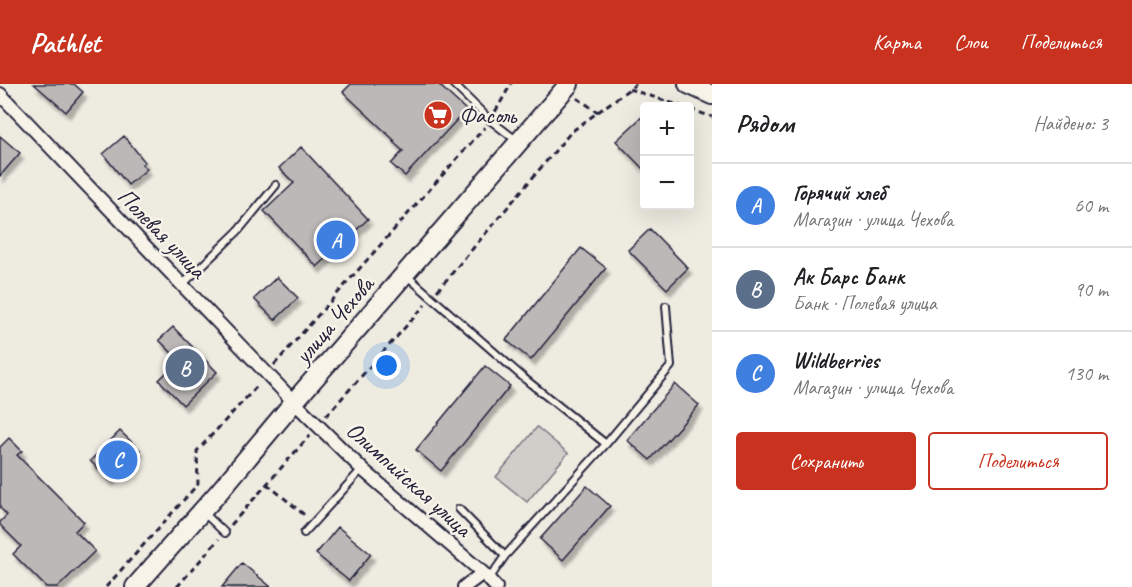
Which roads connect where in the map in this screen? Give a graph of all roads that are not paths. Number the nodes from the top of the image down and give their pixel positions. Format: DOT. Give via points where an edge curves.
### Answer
graph roads {
  1 [pos="453,84"];
  2 [pos="569,84"];
  3 [pos="688,84"];
  4 [pos="0,94"];
  5 [pos="712,95"];
  6 [pos="519,142"];
  7 [pos="276,186"];
  8 [pos="405,274"];
  9 [pos="182,285"];
  10 [pos="666,306"];
  11 [pos="294,402"];
  12 [pos="606,444"];
  13 [pos="363,469"];
  14 [pos="459,509"];
  15 [pos="202,511"];
  16 [pos="304,532"];
  17 [pos="225,533"];
  18 [pos="505,556"];
  19 [pos="490,580"];
  20 [pos="135,587"];
  21 [pos="464,587"];
  1 -- 6 [label="lane"];
  2 -- 6 [label="street, улица Чехова"];
  3 -- 5 [label="street"];
  4 -- 9 [label="street, Полевая улица"];
  6 -- 8 [label="street, улица Чехова"];
  7 -- 9 [label="lane" via="238,231"];
  8 -- 11 [label="street, улица Чехова"];
  8 -- 12 [label="lane"];
  9 -- 11 [label="street, Полевая улица"];
  10 -- 12 [label="lane" via="671,366"];
  11 -- 13 [label="street, Олимпийская улица"];
  11 -- 15 [label="street, улица Чехова"];
  12 -- 18 [label="lane"];
  13 -- 16 [label="lane"];
  13 -- 19 [label="street, Олимпийская улица"];
  14 -- 18 [label="lane"];
  15 -- 17 [label="lane"];
  15 -- 20 [label="street, улица Чехова"];
  18 -- 19 [label="lane"];
  19 -- 21 [label="street"];
}
